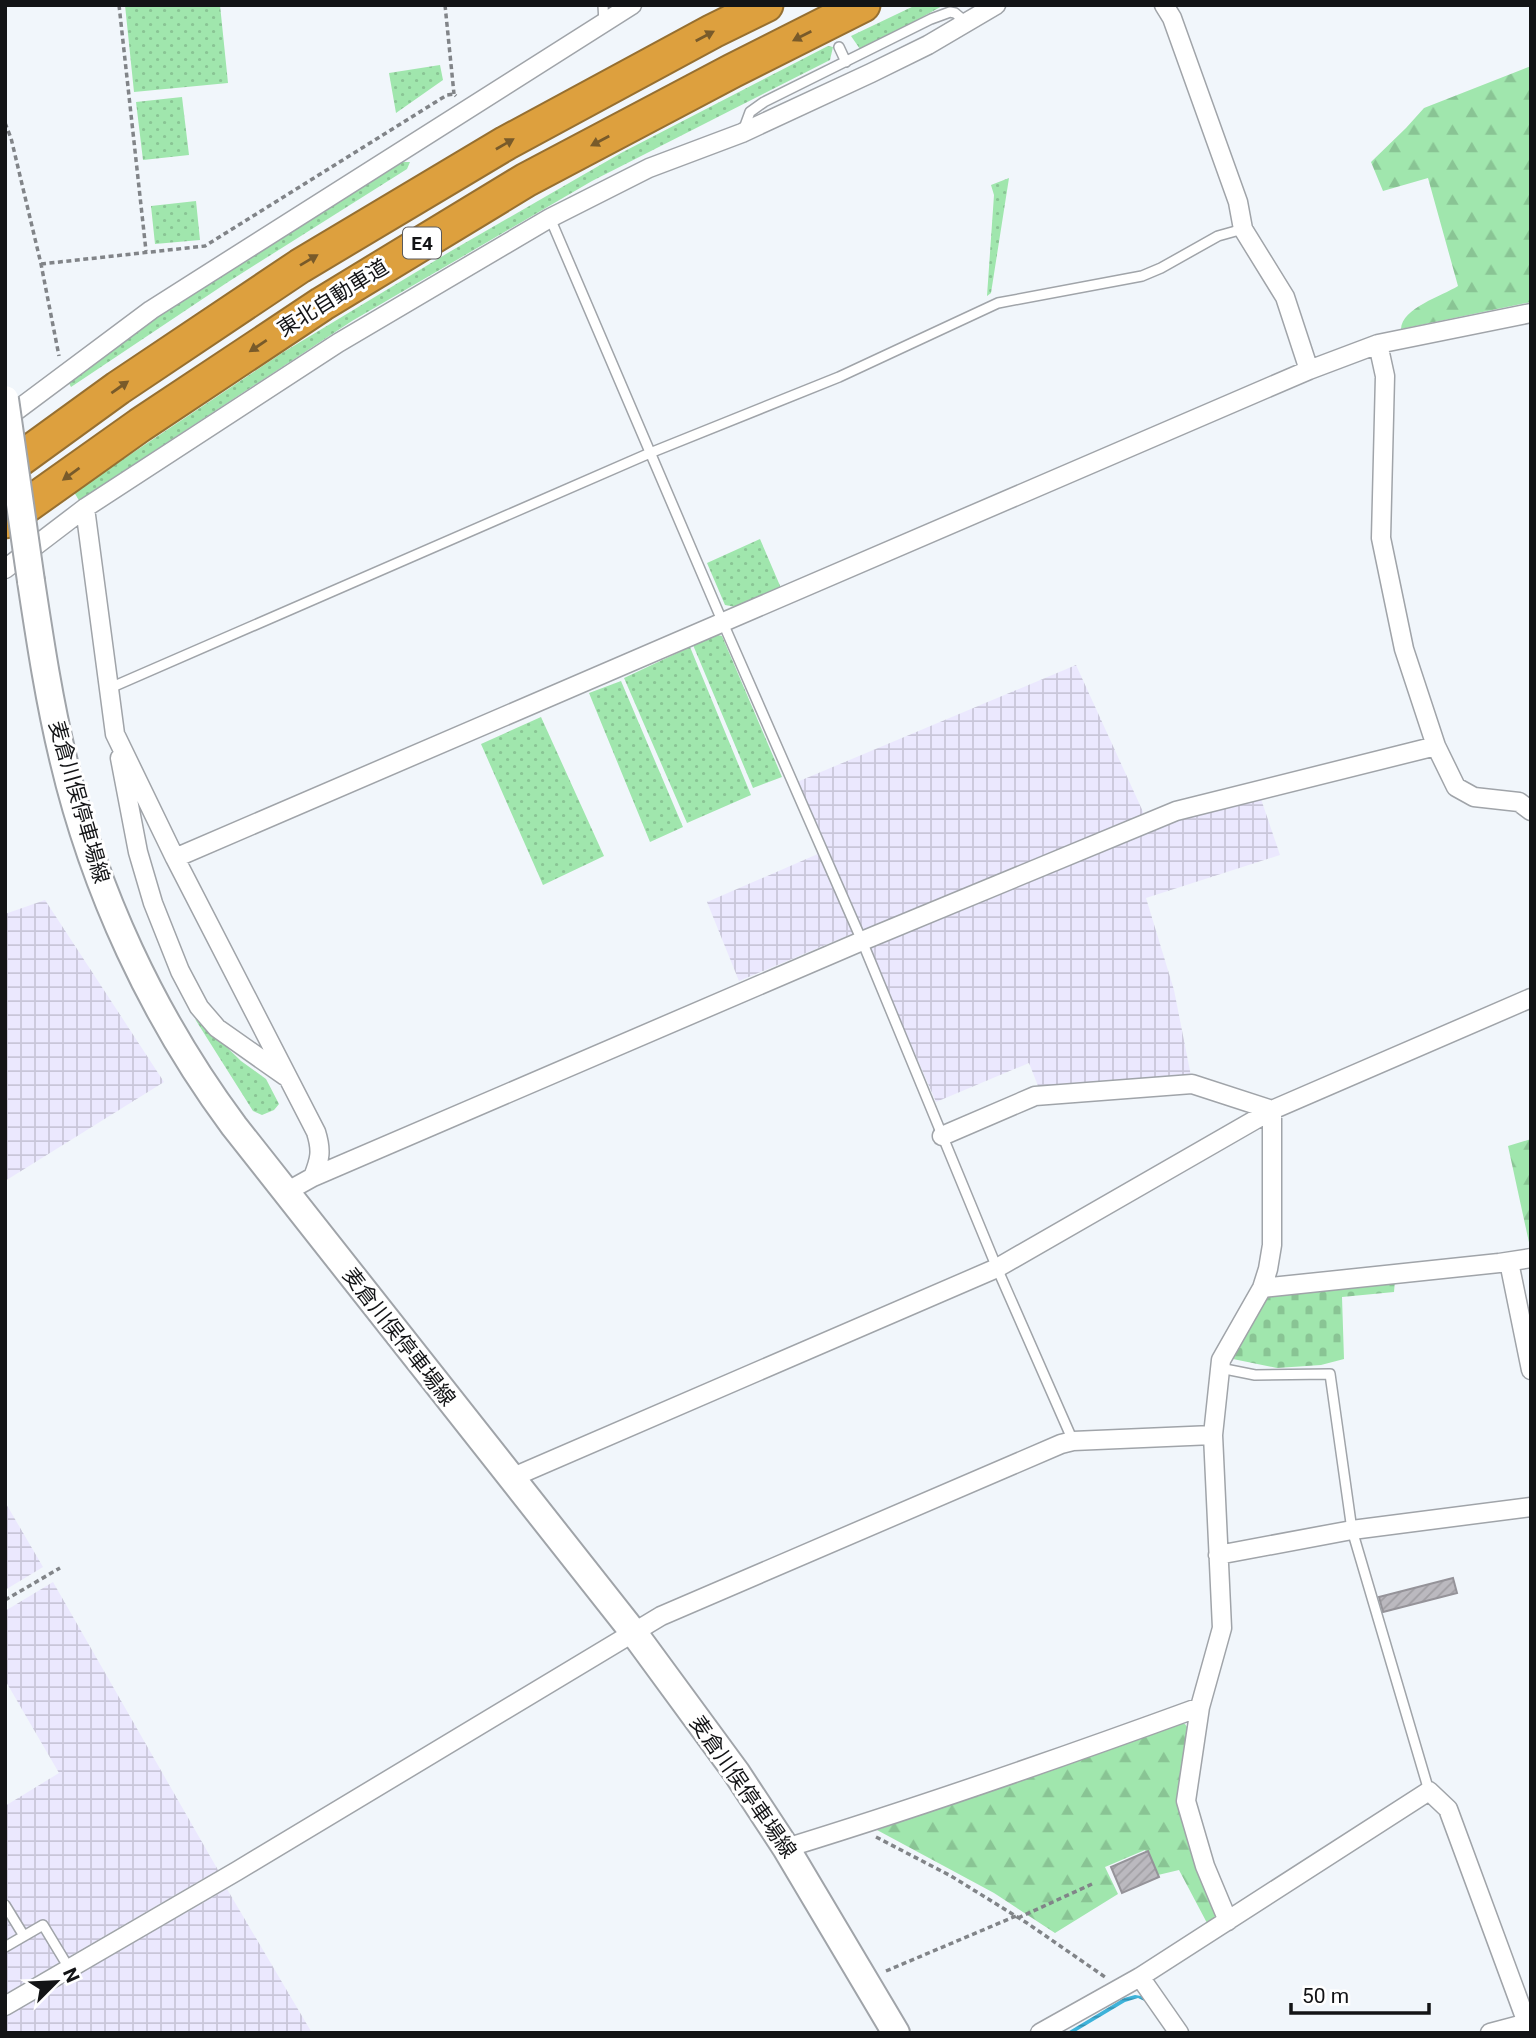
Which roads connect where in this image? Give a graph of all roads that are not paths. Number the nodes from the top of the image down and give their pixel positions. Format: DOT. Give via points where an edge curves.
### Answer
graph roads {
  1 [pos="632,5"];
  2 [pos="766,5"];
  3 [pos="863,5"];
  4 [pos="996,5"];
  5 [pos="1164,5"];
  6 [pos="604,14"];
  7 [pos="967,23"];
  8 [pos="839,47"];
  9 [pos="846,62"];
  10 [pos="742,133"];
  11 [pos="550,218"];
  12 [pos="1242,229"];
  13 [pos="1531,313"];
  14 [pos="1378,344"];
  15 [pos="1309,370"];
  16 [pos="5,399"];
  17 [pos="5,419"];
  18 [pos="650,453"];
  19 [pos="5,470"];
  20 [pos="85,508"];
  21 [pos="5,521"];
  22 [pos="5,569"];
  23 [pos="723,623"];
  24 [pos="110,688"];
  25 [pos="116,734"];
  26 [pos="1436,746"];
  27 [pos="1531,811"];
  28 [pos="175,858"];
  29 [pos="862,941"];
  30 [pos="1531,998"];
  31 [pos="288,1078"];
  32 [pos="1272,1110"];
  33 [pos="942,1136"];
  34 [pos="313,1177"];
  35 [pos="286,1192"];
  36 [pos="1531,1258"];
  37 [pos="1508,1262"];
  38 [pos="997,1268"];
  39 [pos="1262,1288"];
  40 [pos="1220,1368"];
  41 [pos="1531,1370"];
  42 [pos="1213,1435"];
  43 [pos="1073,1440"];
  44 [pos="511,1478"];
  45 [pos="1531,1507"];
  46 [pos="1352,1530"];
  47 [pos="1218,1555"];
  48 [pos="634,1633"];
  49 [pos="1200,1707"];
  50 [pos="1429,1791"];
  51 [pos="786,1848"];
  52 [pos="5,1905"];
  53 [pos="1228,1921"];
  54 [pos="24,1937"];
  55 [pos="5,1947"];
  56 [pos="69,1968"];
  57 [pos="1140,1977"];
  58 [pos="5,2006"];
  59 [pos="1529,2022"];
  60 [pos="896,2033"];
  61 [pos="1040,2033"];
  62 [pos="1179,2033"];
  63 [pos="1490,2033"];
  1 -- 6 [label="street"];
  19 -- 2 [label="highway, 東北自動車道 / E4, one-way" via="300,266 506,143"];
  3 -- 21 [label="highway, 東北自動車道 / E4, one-way" via="504,194 322,304"];
  4 -- 7 [label="street"];
  5 -- 12 [label="street" via="1238,202"];
  6 -- 17 [label="street" via="467,109 174,295"];
  7 -- 9 [label="lane" via="950,12"];
  7 -- 10 [label="street"];
  8 -- 9 [label="lane"];
  9 -- 10 [label="lane" via="764,102 750,112"];
  10 -- 11 [label="street" via="649,168"];
  11 -- 18 [label="lane"];
  11 -- 20 [label="street" via="338,343"];
  12 -- 15 [label="street" via="1285,297"];
  12 -- 18 [label="lane" via="1218,236 1142,276 998,303 839,377"];
  13 -- 14 [label="street"];
  14 -- 15 [label="street"];
  14 -- 26 [label="street" via="1385,376 1381,538 1404,649"];
  15 -- 23 [label="street"];
  16 -- 35 [label="main road, 麦倉川俣停車場線, bridge" via="46,675 63,760 88,846 118,924 172,1034 207,1090"];
  18 -- 23 [label="lane"];
  18 -- 24 [label="lane"];
  20 -- 22 [label="street"];
  20 -- 24 [label="street"];
  23 -- 28 [label="street"];
  23 -- 29 [label="lane"];
  24 -- 25 [label="street"];
  25 -- 28 [label="street"];
  25 -- 31 [label="street" via="138,852 180,971 199,1007 217,1028"];
  26 -- 27 [label="street" via="1456,787 1474,797 1519,802"];
  26 -- 29 [label="street" via="1176,811"];
  28 -- 31 [label="street"];
  29 -- 33 [label="lane"];
  29 -- 34 [label="street"];
  30 -- 32 [label="street"];
  31 -- 34 [label="street" via="320,1146"];
  32 -- 33 [label="street" via="1192,1084 1035,1096"];
  32 -- 38 [label="street"];
  32 -- 39 [label="street" via="1272,1245"];
  33 -- 38 [label="lane"];
  34 -- 35 [label="street"];
  35 -- 44 [label="main road, 麦倉川俣停車場線"];
  36 -- 37 [label="street"];
  37 -- 39 [label="street"];
  37 -- 41 [label="street"];
  38 -- 43 [label="lane"];
  38 -- 44 [label="street"];
  39 -- 40 [label="street"];
  40 -- 42 [label="street"];
  40 -- 46 [label="lane" via="1255,1376 1330,1374"];
  42 -- 43 [label="street"];
  42 -- 47 [label="street"];
  43 -- 48 [label="street" via="661,1616"];
  44 -- 48 [label="main road, 麦倉川俣停車場線"];
  45 -- 46 [label="street"];
  46 -- 47 [label="street"];
  46 -- 50 [label="lane"];
  47 -- 49 [label="street" via="1222,1628"];
  48 -- 51 [label="main road, 麦倉川俣停車場線"];
  48 -- 56 [label="street"];
  49 -- 51 [label="street" via="895,1815"];
  49 -- 53 [label="street" via="1186,1801 1205,1866"];
  50 -- 53 [label="street"];
  50 -- 59 [label="street" via="1448,1809"];
  51 -- 60 [label="main road, 麦倉川俣停車場線"];
  52 -- 54 [label="lane"];
  53 -- 57 [label="street"];
  54 -- 55 [label="lane"];
  54 -- 56 [label="lane" via="43,1925"];
  56 -- 58 [label="street"];
  57 -- 61 [label="street"];
  57 -- 62 [label="street"];
  59 -- 63 [label="street"];
}
